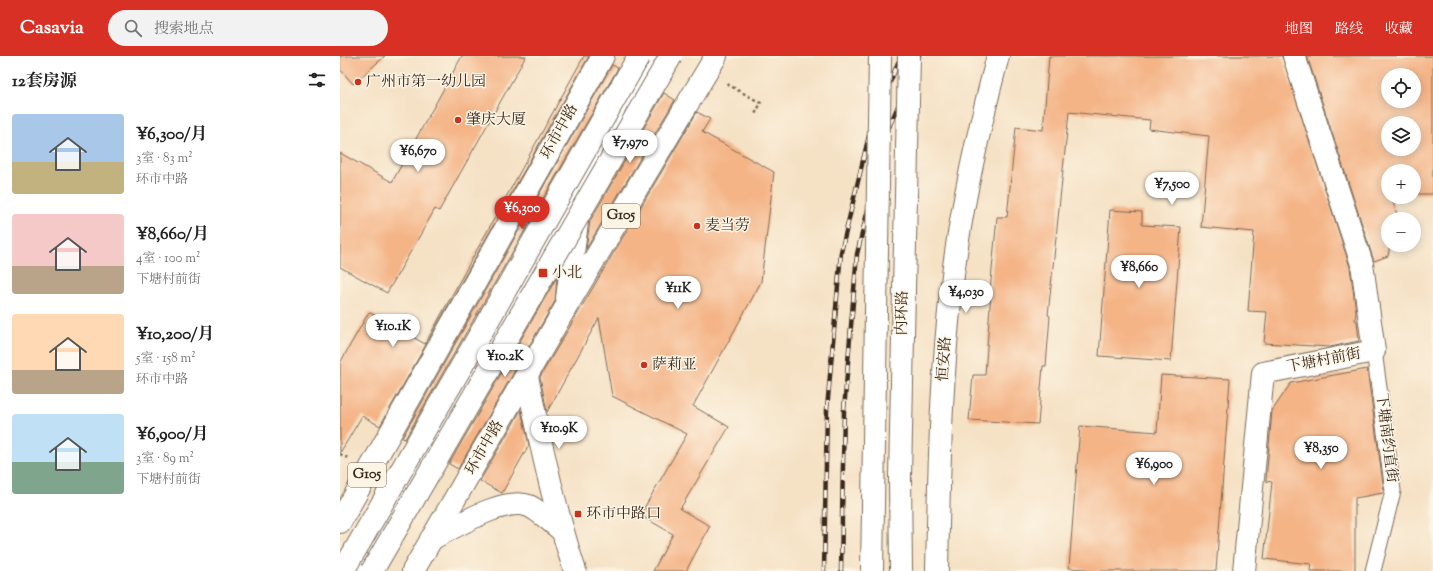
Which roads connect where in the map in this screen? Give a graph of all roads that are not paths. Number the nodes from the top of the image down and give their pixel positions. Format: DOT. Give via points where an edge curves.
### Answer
graph roads {
  1 [pos="603,56"];
  2 [pos="639,56"];
  3 [pos="656,56"];
  4 [pos="671,56"];
  5 [pos="880,56"];
  6 [pos="909,56"];
  7 [pos="998,56"];
  8 [pos="1294,56"];
  9 [pos="711,64"];
  10 [pos="582,183"];
  11 [pos="566,307"];
  12 [pos="1374,351"];
  13 [pos="526,376"];
  14 [pos="340,522"];
  15 [pos="561,530"];
  16 [pos="392,536"];
  17 [pos="431,540"];
  18 [pos="343,571"];
  19 [pos="359,571"];
  20 [pos="372,571"];
  21 [pos="381,571"];
  22 [pos="413,571"];
  23 [pos="575,571"];
  24 [pos="872,571"];
  25 [pos="901,571"];
  26 [pos="936,571"];
  27 [pos="1244,571"];
  28 [pos="1372,571"];
  1 -- 14 [label="main road, 环市中路 / G105"];
  2 -- 18 [label="main road, 环市中路, bridge"];
  3 -- 10 [label="main road"];
  4 -- 16 [label="main road, bridge"];
  5 -- 24 [label="main road, 内环路, bridge"];
  6 -- 25 [label="main road, 内环路, bridge" via="900,477"];
  7 -- 26 [label="main road, 恒安路" via="975,150 953,275 943,391"];
  8 -- 12 [label="main road, 下塘村前街" via="1362,264"];
  9 -- 11 [label="main road, 环市中路 / G105"];
  10 -- 11 [label="main road"];
  10 -- 19 [label="main road"];
  11 -- 13 [label="main road, 环市中路 / G105"];
  12 -- 27 [label="main road, 下塘村前街" via="1263,373"];
  12 -- 28 [label="lane, 下塘南约直街" via="1393,491"];
  13 -- 15 [label="main road"];
  13 -- 17 [label="main road, 环市中路 / G105"];
  15 -- 17 [label="main road" via="529,506 511,503 495,508"];
  15 -- 23 [label="main road"];
  16 -- 20 [label="main road, bridge"];
  16 -- 21 [label="main road, bridge"];
  17 -- 22 [label="main road, 环市中路 / G105"];
}
